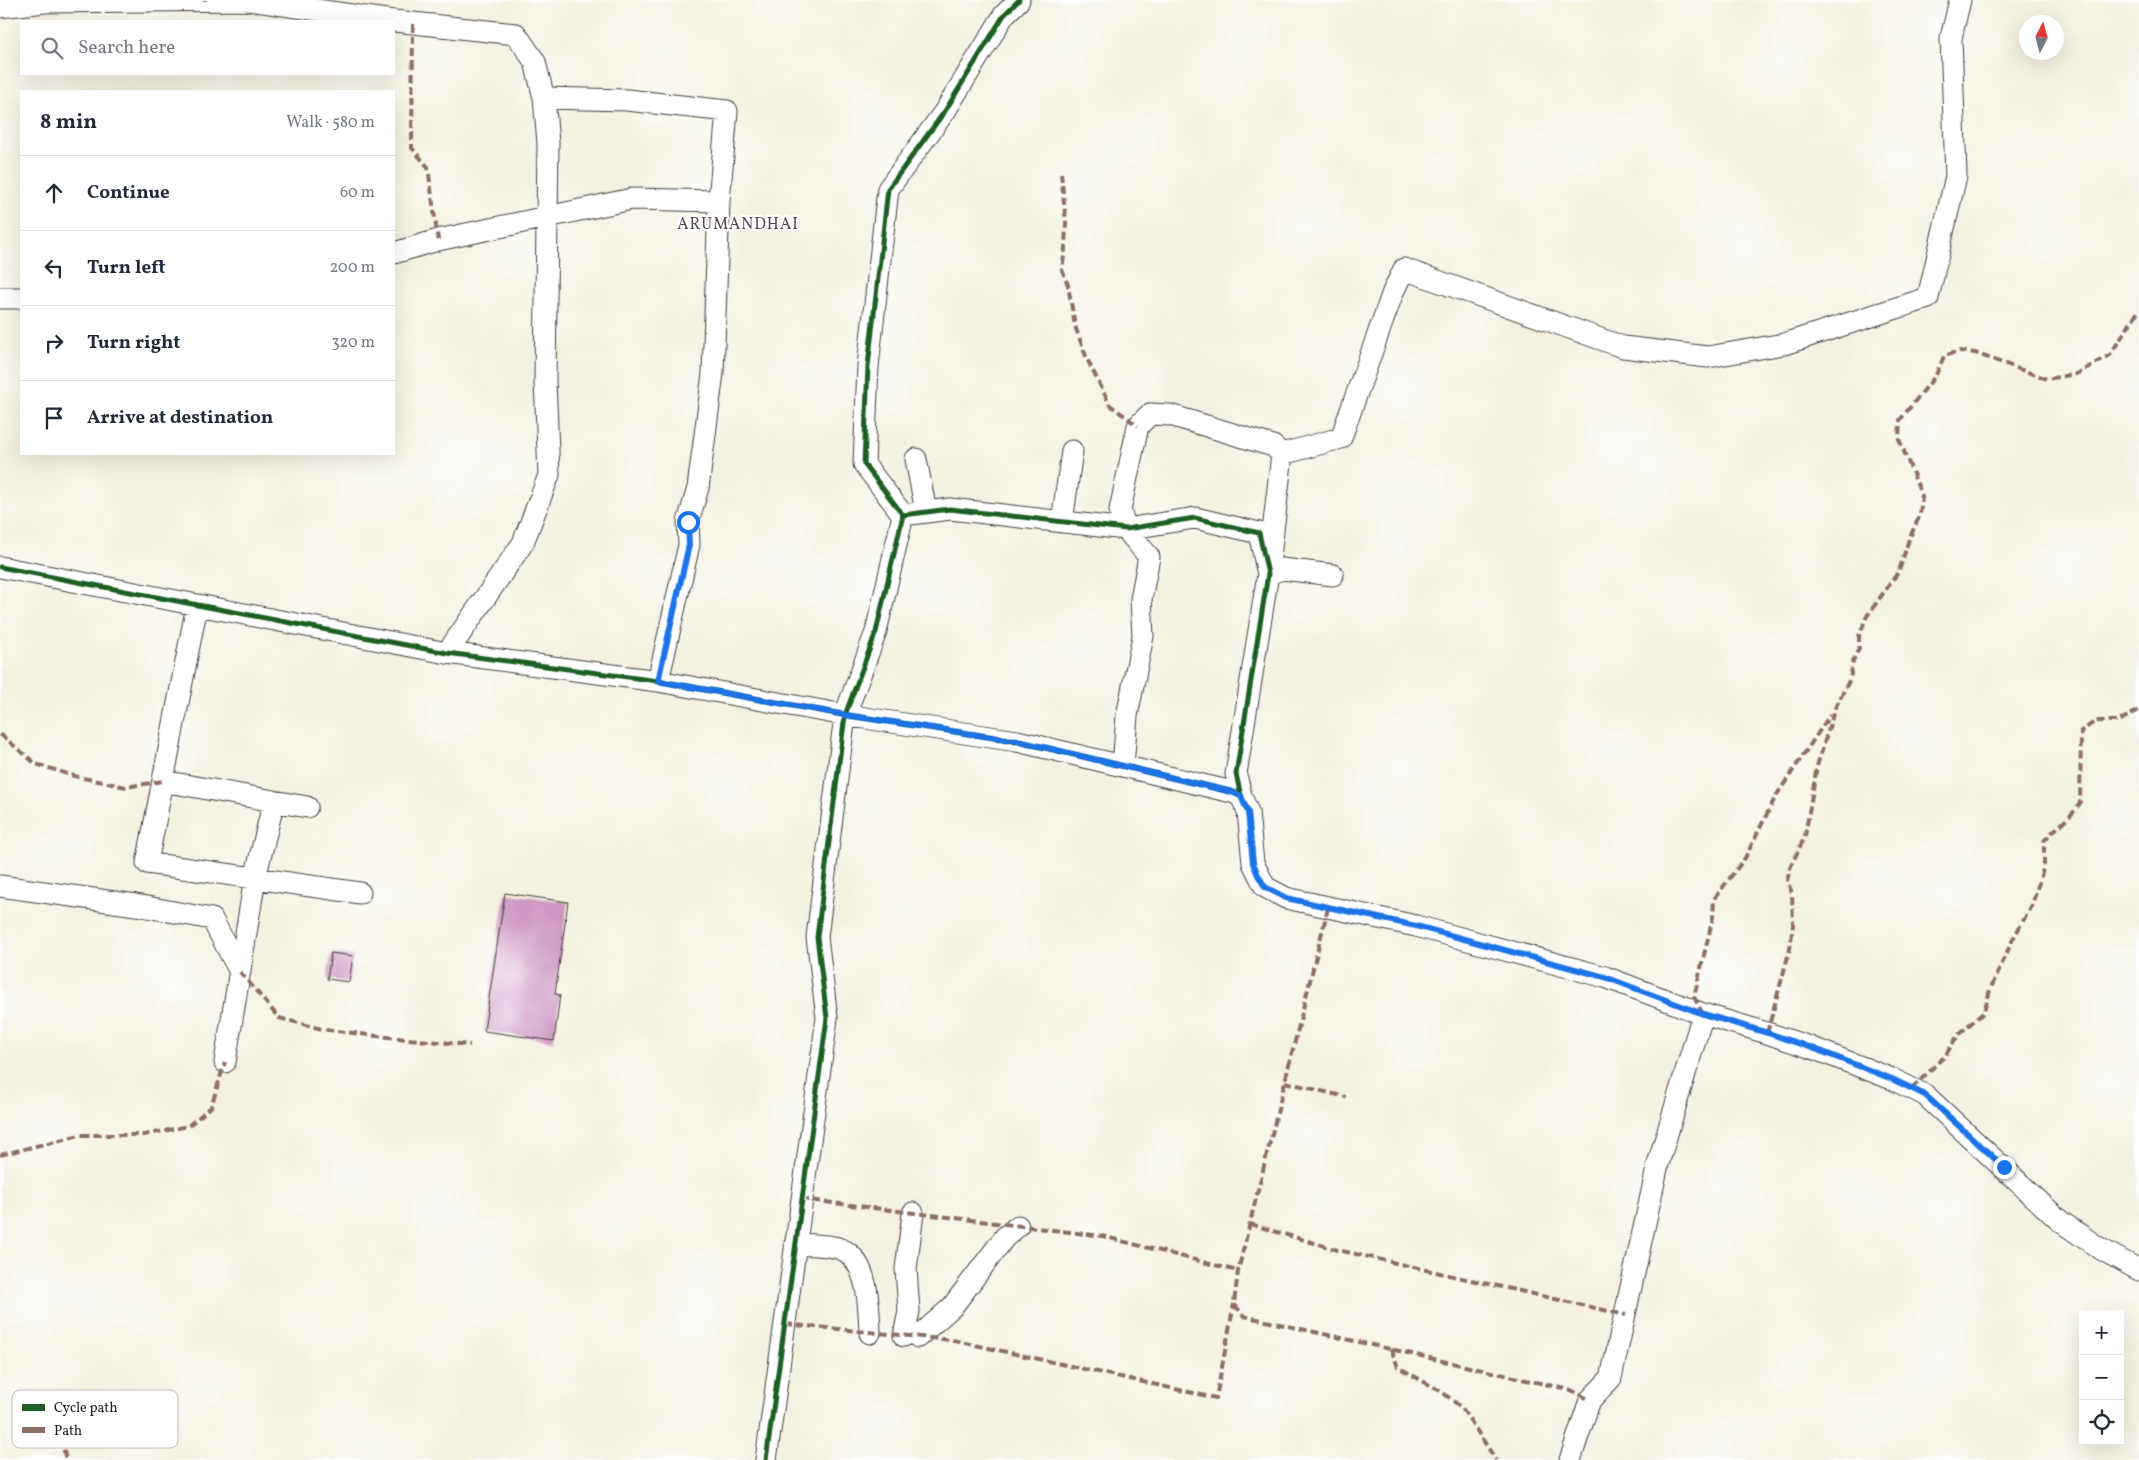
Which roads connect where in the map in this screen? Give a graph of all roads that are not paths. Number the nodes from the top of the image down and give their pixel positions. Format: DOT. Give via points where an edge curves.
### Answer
graph roads {
  1 [pos="1001,0"];
  2 [pos="1020,0"];
  3 [pos="1960,0"];
  4 [pos="0,7"];
  5 [pos="386,20"];
  6 [pos="395,21"];
  7 [pos="998,25"];
  8 [pos="544,98"];
  9 [pos="719,201"];
  10 [pos="548,217"];
  11 [pos="395,253"];
  12 [pos="0,298"];
  13 [pos="20,298"];
  14 [pos="1072,451"];
  15 [pos="1282,454"];
  16 [pos="916,459"];
  17 [pos="926,512"];
  18 [pos="903,515"];
  19 [pos="1062,522"];
  20 [pos="1126,529"];
  21 [pos="0,567"];
  22 [pos="1268,574"];
  23 [pos="1333,575"];
  24 [pos="196,605"];
  25 [pos="447,653"];
  26 [pos="658,681"];
  27 [pos="845,715"];
  28 [pos="1123,766"];
  29 [pos="163,781"];
  30 [pos="1241,796"];
  31 [pos="274,800"];
  32 [pos="307,806"];
  33 [pos="255,878"];
  34 [pos="0,886"];
  35 [pos="360,893"];
  36 [pos="240,972"];
  37 [pos="1703,1014"];
  38 [pos="225,1062"];
  39 [pos="913,1213"];
  40 [pos="1018,1226"];
  41 [pos="795,1244"];
  42 [pos="2139,1270"];
  43 [pos="870,1333"];
  44 [pos="766,1460"];
  45 [pos="1570,1460"];
  1 -- 7 [label="street"];
  2 -- 7 [label="street"];
  3 -- 15 [label="street" via="1951,38 1956,176 1928,298 1784,344 1708,357 1623,347 1404,269 1342,438"];
  4 -- 5 [label="street" via="45,2 248,0"];
  6 -- 8 [label="street" via="516,34 535,62"];
  7 -- 18 [label="street" via="946,111 888,189 868,366 864,464"];
  8 -- 9 [label="street" via="627,100 727,111"];
  8 -- 10 [label="street"];
  9 -- 10 [label="street" via="632,199"];
  9 -- 26 [label="street" via="713,373 698,488 688,522 689,545"];
  10 -- 11 [label="street" via="438,240"];
  10 -- 25 [label="street" via="545,380 549,475 522,544"];
  12 -- 13 [label="street"];
  14 -- 19 [label="street"];
  15 -- 20 [label="street" via="1273,446 1170,415 1150,414 1138,426 1133,446 1120,510"];
  15 -- 22 [label="street"];
  16 -- 17 [label="street"];
  17 -- 18 [label="street"];
  17 -- 19 [label="street" via="950,509"];
  18 -- 27 [label="street" via="876,632"];
  19 -- 20 [label="street"];
  20 -- 22 [label="street" via="1195,518 1259,533"];
  20 -- 28 [label="street" via="1150,557 1141,599 1143,636 1126,716"];
  21 -- 24 [label="street"];
  22 -- 23 [label="street" via="1282,569"];
  22 -- 30 [label="street" via="1236,774"];
  24 -- 25 [label="street"];
  24 -- 29 [label="street"];
  25 -- 26 [label="street"];
  26 -- 27 [label="street"];
  27 -- 28 [label="street" via="1018,741"];
  27 -- 41 [label="street" via="816,938 827,1018"];
  28 -- 30 [label="street"];
  29 -- 31 [label="street"];
  29 -- 33 [label="street" via="147,863"];
  30 -- 37 [label="street" via="1248,812 1253,863 1258,875 1265,887 1286,898 1416,926 1605,977"];
  31 -- 32 [label="street"];
  31 -- 33 [label="street"];
  33 -- 35 [label="street"];
  33 -- 36 [label="street"];
  34 -- 36 [label="street" via="136,905 212,920"];
  36 -- 38 [label="street"];
  37 -- 42 [label="street" via="1815,1049 1925,1095 2060,1221"];
  37 -- 45 [label="street" via="1658,1164 1611,1378 1590,1400"];
  39 -- 40 [label="street" via="906,1269 911,1337 952,1308 1005,1237"];
  41 -- 43 [label="street" via="848,1252 861,1270 868,1295"];
  41 -- 44 [label="street"];
}
